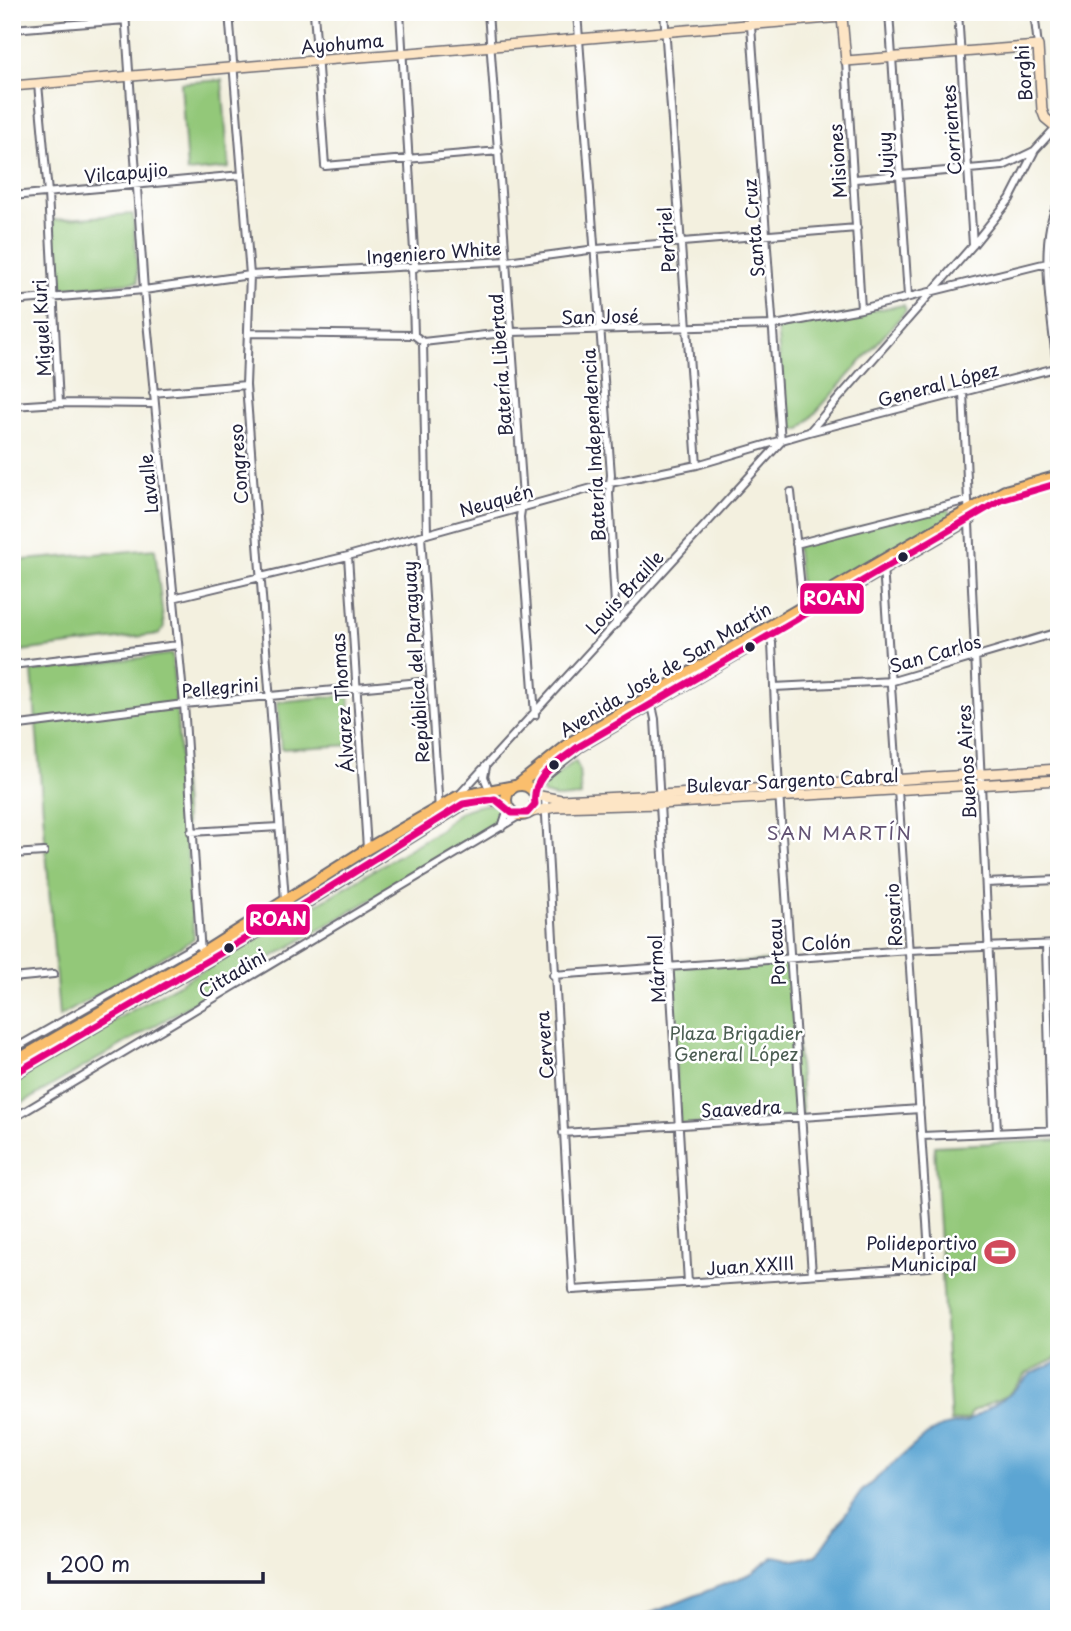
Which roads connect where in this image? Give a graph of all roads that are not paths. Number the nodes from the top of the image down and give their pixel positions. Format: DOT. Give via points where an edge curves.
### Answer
graph roads {
  1 [pos="125,12"];
  2 [pos="229,12"];
  3 [pos="314,12"];
  4 [pos="400,12"];
  5 [pos="488,12"];
  6 [pos="577,12"];
  7 [pos="664,12"];
  8 [pos="750,12"];
  9 [pos="889,12"];
  10 [pos="958,12"];
  11 [pos="1034,12"];
  12 [pos="842,15"];
  13 [pos="126,20"];
  14 [pos="751,23"];
  15 [pos="12,29"];
  16 [pos="665,32"];
  17 [pos="578,39"];
  18 [pos="490,44"];
  19 [pos="1038,47"];
  20 [pos="960,51"];
  21 [pos="402,54"];
  22 [pos="892,56"];
  23 [pos="316,61"];
  24 [pos="846,61"];
  25 [pos="232,68"];
  26 [pos="131,76"];
  27 [pos="38,84"];
  28 [pos="12,86"];
  29 [pos="1057,125"];
  30 [pos="1035,150"];
  31 [pos="499,151"];
  32 [pos="409,159"];
  33 [pos="968,169"];
  34 [pos="242,175"];
  35 [pos="900,175"];
  36 [pos="855,179"];
  37 [pos="138,185"];
  38 [pos="48,193"];
  39 [pos="12,196"];
  40 [pos="1059,203"];
  41 [pos="857,228"];
  42 [pos="767,235"];
  43 [pos="681,242"];
  44 [pos="973,245"];
  45 [pos="596,250"];
  46 [pos="1059,260"];
  47 [pos="507,261"];
  48 [pos="1047,263"];
  49 [pos="414,268"];
  50 [pos="250,275"];
  51 [pos="934,289"];
  52 [pos="144,290"];
  53 [pos="908,296"];
  54 [pos="54,297"];
  55 [pos="12,300"];
  56 [pos="861,309"];
  57 [pos="775,325"];
  58 [pos="601,328"];
  59 [pos="686,330"];
  60 [pos="512,332"];
  61 [pos="249,333"];
  62 [pos="414,335"];
  63 [pos="423,342"];
  64 [pos="1058,367"];
  65 [pos="1059,383"];
  66 [pos="246,384"];
  67 [pos="963,392"];
  68 [pos="153,393"];
  69 [pos="59,403"];
  70 [pos="154,404"];
  71 [pos="12,406"];
  72 [pos="825,428"];
  73 [pos="809,432"];
  74 [pos="781,442"];
  75 [pos="697,465"];
  76 [pos="1059,476"];
  77 [pos="610,483"];
  78 [pos="1059,484"];
  79 [pos="791,492"];
  80 [pos="522,506"];
  81 [pos="944,506"];
  82 [pos="968,510"];
  83 [pos="950,521"];
  84 [pos="424,535"];
  85 [pos="796,544"];
  86 [pos="348,556"];
  87 [pos="883,565"];
  88 [pos="260,577"];
  89 [pos="173,598"];
  90 [pos="803,607"];
  91 [pos="616,624"];
  92 [pos="769,631"];
  93 [pos="1059,632"];
  94 [pos="178,645"];
  95 [pos="975,657"];
  96 [pos="12,665"];
  97 [pos="431,681"];
  98 [pos="893,681"];
  99 [pos="774,687"];
  100 [pos="355,689"];
  101 [pos="270,696"];
  102 [pos="650,701"];
  103 [pos="184,704"];
  104 [pos="535,715"];
  105 [pos="12,726"];
  106 [pos="488,762"];
  107 [pos="1059,769"];
  108 [pos="980,780"];
  109 [pos="1059,780"];
  110 [pos="900,785"];
  111 [pos="437,786"];
  112 [pos="516,786"];
  113 [pos="489,789"];
  114 [pos="779,792"];
  115 [pos="456,798"];
  116 [pos="539,798"];
  117 [pos="660,799"];
  118 [pos="507,808"];
  119 [pos="439,810"];
  120 [pos="525,814"];
  121 [pos="279,827"];
  122 [pos="501,829"];
  123 [pos="191,832"];
  124 [pos="366,849"];
  125 [pos="44,852"];
  126 [pos="12,855"];
  127 [pos="1059,880"];
  128 [pos="986,883"];
  129 [pos="287,908"];
  130 [pos="1046,944"];
  131 [pos="1059,944"];
  132 [pos="989,946"];
  133 [pos="200,948"];
  134 [pos="909,950"];
  135 [pos="791,959"];
  136 [pos="670,967"];
  137 [pos="54,974"];
  138 [pos="553,975"];
  139 [pos="12,978"];
  140 [pos="12,1050"];
  141 [pos="12,1063"];
  142 [pos="12,1074"];
  143 [pos="920,1109"];
  144 [pos="803,1118"];
  145 [pos="12,1119"];
  146 [pos="679,1125"];
  147 [pos="1055,1130"];
  148 [pos="997,1132"];
  149 [pos="564,1133"];
  150 [pos="922,1136"];
  151 [pos="930,1267"];
  152 [pos="812,1275"];
  153 [pos="688,1283"];
  154 [pos="573,1290"];
  1 -- 13 [label="street, Lavalle"];
  2 -- 25 [label="street, Congreso"];
  3 -- 23 [label="street"];
  4 -- 21 [label="street"];
  5 -- 18 [label="street, Batería Libertad"];
  6 -- 17 [label="street, Batería Independencia"];
  7 -- 16 [label="street, Perdriel"];
  8 -- 14 [label="street, Santa Cruz"];
  9 -- 22 [label="street, Jujuy"];
  10 -- 20 [label="street, Corrientes"];
  11 -- 19 [label="street, Borghi"];
  12 -- 14 [label="street, Ayohuma"];
  12 -- 24 [label="street, Misiones"];
  13 -- 15 [label="street"];
  13 -- 26 [label="street, Lavalle"];
  14 -- 16 [label="street, Ayohuma"];
  14 -- 42 [label="street, Santa Cruz"];
  16 -- 17 [label="street, Ayohuma"];
  16 -- 43 [label="street, Perdriel"];
  17 -- 18 [label="street, Ayohuma"];
  17 -- 45 [label="street, Batería Independencia"];
  18 -- 21 [label="street, Ayohuma"];
  18 -- 31 [label="street, Batería Libertad"];
  19 -- 20 [label="street"];
  19 -- 29 [label="street, Borghi" via="1042,110 1045,118"];
  20 -- 22 [label="street"];
  20 -- 33 [label="street, Corrientes"];
  21 -- 23 [label="street, Ayohuma"];
  21 -- 32 [label="street"];
  22 -- 24 [label="street"];
  22 -- 35 [label="street, Jujuy"];
  23 -- 25 [label="street, Ayohuma"];
  23 -- 32 [label="street" via="325,166"];
  24 -- 36 [label="street, Misiones"];
  25 -- 26 [label="street, Ayohuma"];
  25 -- 34 [label="street, Congreso"];
  26 -- 27 [label="street, Ayohuma"];
  26 -- 37 [label="street, Lavalle"];
  27 -- 28 [label="street, Ayohuma"];
  27 -- 38 [label="street, Miguel Kuri"];
  29 -- 30 [label="street"];
  30 -- 33 [label="street" via="1003,166"];
  30 -- 44 [label="street" via="1010,199"];
  31 -- 32 [label="street"];
  31 -- 47 [label="street, Batería Libertad"];
  32 -- 49 [label="street"];
  33 -- 35 [label="street"];
  33 -- 44 [label="street, Corrientes"];
  34 -- 37 [label="street, Vilcapujio"];
  34 -- 50 [label="street, Congreso"];
  35 -- 36 [label="street"];
  35 -- 53 [label="street, Jujuy"];
  36 -- 41 [label="street, Misiones"];
  37 -- 38 [label="street, Vilcapujio"];
  37 -- 52 [label="street, Lavalle"];
  38 -- 39 [label="street, Vilcapujio"];
  38 -- 54 [label="street, Miguel Kuri"];
  40 -- 48 [label="street" via="1049,225"];
  41 -- 42 [label="street, Ingeniero White"];
  41 -- 56 [label="street, Misiones"];
  42 -- 43 [label="street, Ingeniero White"];
  42 -- 57 [label="street, Santa Cruz"];
  43 -- 45 [label="street, Ingeniero White"];
  43 -- 59 [label="street, Perdriel"];
  44 -- 51 [label="street"];
  45 -- 47 [label="street, Ingeniero White"];
  45 -- 58 [label="street, Batería Independencia"];
  46 -- 48 [label="street, San José"];
  47 -- 49 [label="street, Ingeniero White"];
  47 -- 60 [label="street, Batería Libertad"];
  48 -- 51 [label="street, San José"];
  48 -- 64 [label="street"];
  49 -- 50 [label="street, Ingeniero White"];
  49 -- 62 [label="street"];
  50 -- 52 [label="street, Ingeniero White"];
  50 -- 61 [label="street, Congreso"];
  51 -- 53 [label="street, San José"];
  51 -- 73 [label="street"];
  52 -- 54 [label="street, Ingeniero White"];
  52 -- 68 [label="street, Lavalle"];
  53 -- 56 [label="street, San José"];
  54 -- 55 [label="street, Ingeniero White"];
  54 -- 69 [label="street, Miguel Kuri"];
  56 -- 57 [label="street, San José"];
  57 -- 59 [label="street, San José"];
  57 -- 74 [label="street, Santa Cruz"];
  58 -- 59 [label="street, San José"];
  58 -- 60 [label="street, San José"];
  58 -- 77 [label="street, Batería Independencia"];
  59 -- 75 [label="street, Perdriel"];
  60 -- 63 [label="street, San José"];
  60 -- 80 [label="street, Batería Libertad"];
  61 -- 62 [label="street"];
  61 -- 66 [label="street, Congreso"];
  62 -- 63 [label="street"];
  63 -- 84 [label="street, República del Paraguay"];
  64 -- 65 [label="street"];
  64 -- 67 [label="street, General López"];
  66 -- 68 [label="street"];
  66 -- 88 [label="street, Congreso"];
  67 -- 72 [label="street, General López"];
  67 -- 82 [label="street, Buenos Aires"];
  68 -- 70 [label="street, Lavalle"];
  69 -- 70 [label="street"];
  69 -- 71 [label="street"];
  70 -- 89 [label="street, Lavalle"];
  72 -- 73 [label="street, Neuquén"];
  73 -- 74 [label="street, Neuquén"];
  74 -- 75 [label="street, Neuquén"];
  74 -- 91 [label="street, Louis Braille"];
  75 -- 77 [label="street, Neuquén"];
  76 -- 82 [label="main road, Avenida José de San Martín" via="1005,491"];
  77 -- 80 [label="street, Neuquén"];
  77 -- 91 [label="street, Batería Independencia"];
  78 -- 82 [label="main road, Avenida José de San Martín"];
  79 -- 85 [label="street"];
  80 -- 84 [label="street, Neuquén"];
  80 -- 104 [label="street, Batería Libertad"];
  81 -- 82 [label="street"];
  81 -- 83 [label="street" via="953,516"];
  81 -- 85 [label="street"];
  82 -- 83 [label="main road, Avenida José de San Martín"];
  82 -- 87 [label="main road, Avenida José de San Martín"];
  82 -- 95 [label="street, Buenos Aires"];
  83 -- 87 [label="main road, Avenida José de San Martín"];
  84 -- 86 [label="street, Neuquén"];
  84 -- 97 [label="street, República del Paraguay"];
  85 -- 90 [label="street"];
  86 -- 88 [label="street, Neuquén"];
  86 -- 100 [label="street, Álvarez Thomas"];
  87 -- 90 [label="main road, Avenida José de San Martín"];
  87 -- 92 [label="main road, Avenida José de San Martín"];
  87 -- 98 [label="street, Rosario"];
  88 -- 89 [label="street, Neuquén"];
  88 -- 101 [label="street, Congreso"];
  89 -- 94 [label="street, Lavalle"];
  90 -- 92 [label="main road, Avenida José de San Martín"];
  91 -- 104 [label="street, Louis Braille"];
  92 -- 99 [label="street, Porteau"];
  92 -- 102 [label="main road, Avenida José de San Martín"];
  93 -- 95 [label="street, San Carlos"];
  94 -- 96 [label="street"];
  94 -- 103 [label="street, Lavalle"];
  95 -- 98 [label="street, San Carlos"];
  95 -- 108 [label="street, Buenos Aires"];
  97 -- 100 [label="street, Pellegrini"];
  97 -- 111 [label="street, República del Paraguay"];
  98 -- 99 [label="street, San Carlos"];
  98 -- 110 [label="street, Rosario"];
  99 -- 114 [label="street, Porteau"];
  100 -- 101 [label="street, Pellegrini"];
  100 -- 124 [label="street, Álvarez Thomas"];
  101 -- 103 [label="street, Pellegrini"];
  101 -- 121 [label="street, Congreso"];
  102 -- 112 [label="main road, Avenida José de San Martín" via="573,741"];
  102 -- 116 [label="main road, Avenida José de San Martín" via="541,777"];
  102 -- 117 [label="street, Mármol"];
  103 -- 105 [label="street, Pellegrini"];
  103 -- 123 [label="street, Lavalle"];
  104 -- 106 [label="street, Louis Braille"];
  106 -- 113 [label="street" via="484,777"];
  106 -- 115 [label="street, Louis Braille"];
  107 -- 108 [label="street, Bulevar Sargento Cabral"];
  108 -- 109 [label="street, Bulevar Sargento Cabral"];
  108 -- 110 [label="street, Bulevar Sargento Cabral"];
  108 -- 128 [label="street, Buenos Aires"];
  110 -- 114 [label="street, Bulevar Sargento Cabral"];
  110 -- 134 [label="street, Rosario"];
  111 -- 115 [label="street, República del Paraguay"];
  111 -- 119 [label="street, República del Paraguay"];
  112 -- 113 [label="main road"];
  112 -- 116 [label="main road" via="525,785"];
  112 -- 118 [label="main road" via="507,796"];
  113 -- 115 [label="main road"];
  114 -- 117 [label="street, Bulevar Sargento Cabral"];
  114 -- 135 [label="street, Porteau"];
  115 -- 119 [label="main road"];
  116 -- 117 [label="street, Bulevar Sargento Cabral"];
  116 -- 120 [label="main road"];
  116 -- 138 [label="street, Cervera"];
  117 -- 136 [label="street, Mármol"];
  118 -- 120 [label="main road"];
  118 -- 122 [label="street"];
  118 -- 129 [label="main road" via="488,798 463,804"];
  119 -- 124 [label="main road"];
  120 -- 122 [label="street, Cittadini"];
  121 -- 123 [label="street"];
  121 -- 129 [label="street, Congreso"];
  122 -- 145 [label="street, Cittadini"];
  123 -- 133 [label="street, Lavalle"];
  124 -- 129 [label="main road"];
  125 -- 126 [label="street"];
  127 -- 128 [label="street"];
  128 -- 132 [label="street, Buenos Aires"];
  129 -- 133 [label="main road"];
  129 -- 142 [label="main road"];
  130 -- 131 [label="street, Colón"];
  130 -- 132 [label="street, Colón"];
  130 -- 147 [label="street"];
  132 -- 134 [label="street, Colón"];
  132 -- 148 [label="street, Buenos Aires"];
  133 -- 140 [label="street"];
  133 -- 141 [label="main road"];
  134 -- 135 [label="street, Colón"];
  134 -- 143 [label="street, Rosario"];
  135 -- 136 [label="street, Colón"];
  135 -- 144 [label="street, Porteau"];
  136 -- 138 [label="street, Colón"];
  136 -- 146 [label="street, Mármol"];
  137 -- 139 [label="street"];
  138 -- 149 [label="street, Cervera"];
  143 -- 144 [label="street, Saavedra"];
  143 -- 150 [label="street, Rosario"];
  144 -- 146 [label="street, Saavedra"];
  144 -- 152 [label="street, Porteau"];
  146 -- 149 [label="street, Saavedra"];
  146 -- 153 [label="street, Mármol"];
  147 -- 148 [label="street"];
  148 -- 150 [label="street"];
  149 -- 154 [label="street, Cervera"];
  150 -- 151 [label="street, Rosario"];
  151 -- 152 [label="street, Juan XXIII"];
  152 -- 153 [label="street, Juan XXIII"];
  153 -- 154 [label="street, Juan XXIII"];
}
